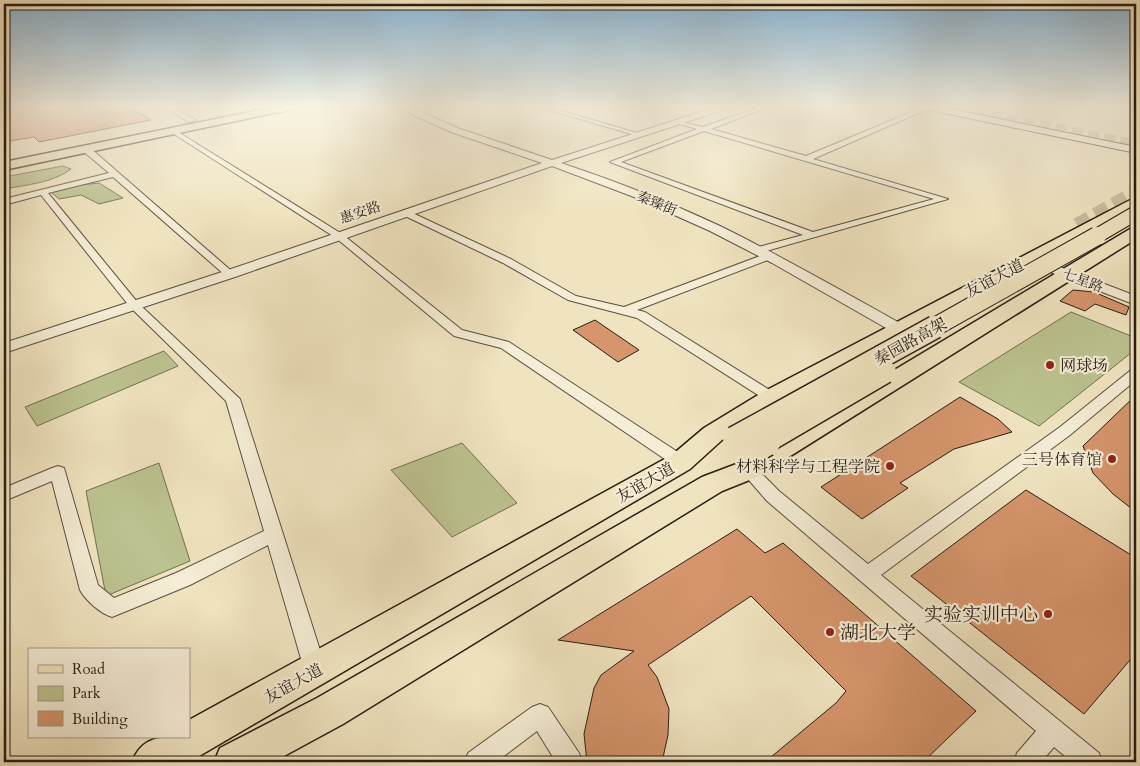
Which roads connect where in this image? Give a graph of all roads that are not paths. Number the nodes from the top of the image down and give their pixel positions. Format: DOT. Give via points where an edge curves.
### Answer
graph roads {
  1 [pos="108,142"];
  2 [pos="122,142"];
  3 [pos="125,142"];
  4 [pos="190,142"];
  5 [pos="483,142"];
  6 [pos="619,142"];
  7 [pos="672,142"];
  8 [pos="746,142"];
  9 [pos="845,142"];
  10 [pos="1097,142"];
  11 [pos="87,150"];
  12 [pos="1136,150"];
  13 [pos="806,159"];
  14 [pos="4,161"];
  15 [pos="552,163"];
  16 [pos="4,166"];
  17 [pos="115,174"];
  18 [pos="43,192"];
  19 [pos="1136,201"];
  20 [pos="4,202"];
  21 [pos="406,213"];
  22 [pos="1136,214"];
  23 [pos="1136,223"];
  24 [pos="1136,232"];
  25 [pos="812,235"];
  26 [pos="339,236"];
  27 [pos="764,253"];
  28 [pos="1030,259"];
  29 [pos="230,274"];
  30 [pos="1069,274"];
  31 [pos="1136,301"];
  32 [pos="134,305"];
  33 [pos="624,312"];
  34 [pos="900,329"];
  35 [pos="4,348"];
  36 [pos="1136,373"];
  37 [pos="772,397"];
  38 [pos="745,453"];
  39 [pos="681,462"];
  40 [pos="4,496"];
  41 [pos="274,534"];
  42 [pos="867,575"];
  43 [pos="316,670"];
  44 [pos="1052,730"];
  45 [pos="152,762"];
  46 [pos="234,762"];
  47 [pos="477,762"];
  48 [pos="570,762"];
  49 [pos="1026,762"];
  50 [pos="1090,762"];
  1 -- 14 [label="main road"];
  2 -- 11 [label="street"];
  3 -- 11 [label="main road"];
  4 -- 26 [label="street"];
  5 -- 15 [label="street, 秦臻街"];
  6 -- 15 [label="street, 惠安路"];
  7 -- 25 [label="street" via="614,162"];
  8 -- 13 [label="street"];
  9 -- 13 [label="street"];
  10 -- 12 [label="main road"];
  11 -- 16 [label="main road"];
  11 -- 17 [label="street"];
  13 -- 25 [label="street" via="944,199"];
  15 -- 21 [label="street, 惠安路"];
  15 -- 27 [label="street, 秦臻街" via="676,210"];
  17 -- 18 [label="street"];
  17 -- 29 [label="street"];
  18 -- 20 [label="street"];
  18 -- 32 [label="street"];
  19 -- 28 [label="main road, 友谊大道" via="1071,232"];
  21 -- 26 [label="street, 惠安路"];
  21 -- 33 [label="street" via="507,261 572,298"];
  22 -- 38 [label="main road, 秦园路高架, bridge" via="1034,273"];
  23 -- 38 [label="main road, 秦园路高架, bridge"];
  24 -- 30 [label="main road, 友谊大道"];
  25 -- 27 [label="street"];
  26 -- 29 [label="street, 惠安路"];
  26 -- 39 [label="street" via="458,333 505,345"];
  27 -- 33 [label="street"];
  27 -- 34 [label="street, 秦臻街"];
  28 -- 30 [label="street, 七星路"];
  28 -- 34 [label="main road, 友谊大道"];
  29 -- 32 [label="street, 惠安路"];
  30 -- 31 [label="street, 七星路"];
  30 -- 38 [label="main road, 友谊大道"];
  32 -- 35 [label="street, 惠安路"];
  32 -- 41 [label="street" via="234,399"];
  33 -- 37 [label="street" via="641,315"];
  34 -- 37 [label="main road, 友谊大道"];
  36 -- 42 [label="street" via="1065,431"];
  37 -- 39 [label="main road, 友谊大道" via="713,434"];
  38 -- 39 [label="main road, 秦园路高架"];
  38 -- 42 [label="street" via="773,496"];
  38 -- 46 [label="main road, 友谊大道" via="712,484 330,711"];
  39 -- 43 [label="main road, 友谊大道"];
  40 -- 41 [label="street" via="58,472 90,590 112,608 183,579"];
  41 -- 43 [label="street"];
  42 -- 44 [label="street"];
  43 -- 45 [label="main road, 友谊大道"];
  44 -- 49 [label="street"];
  44 -- 50 [label="street"];
  47 -- 48 [label="street" via="540,715"];
}
